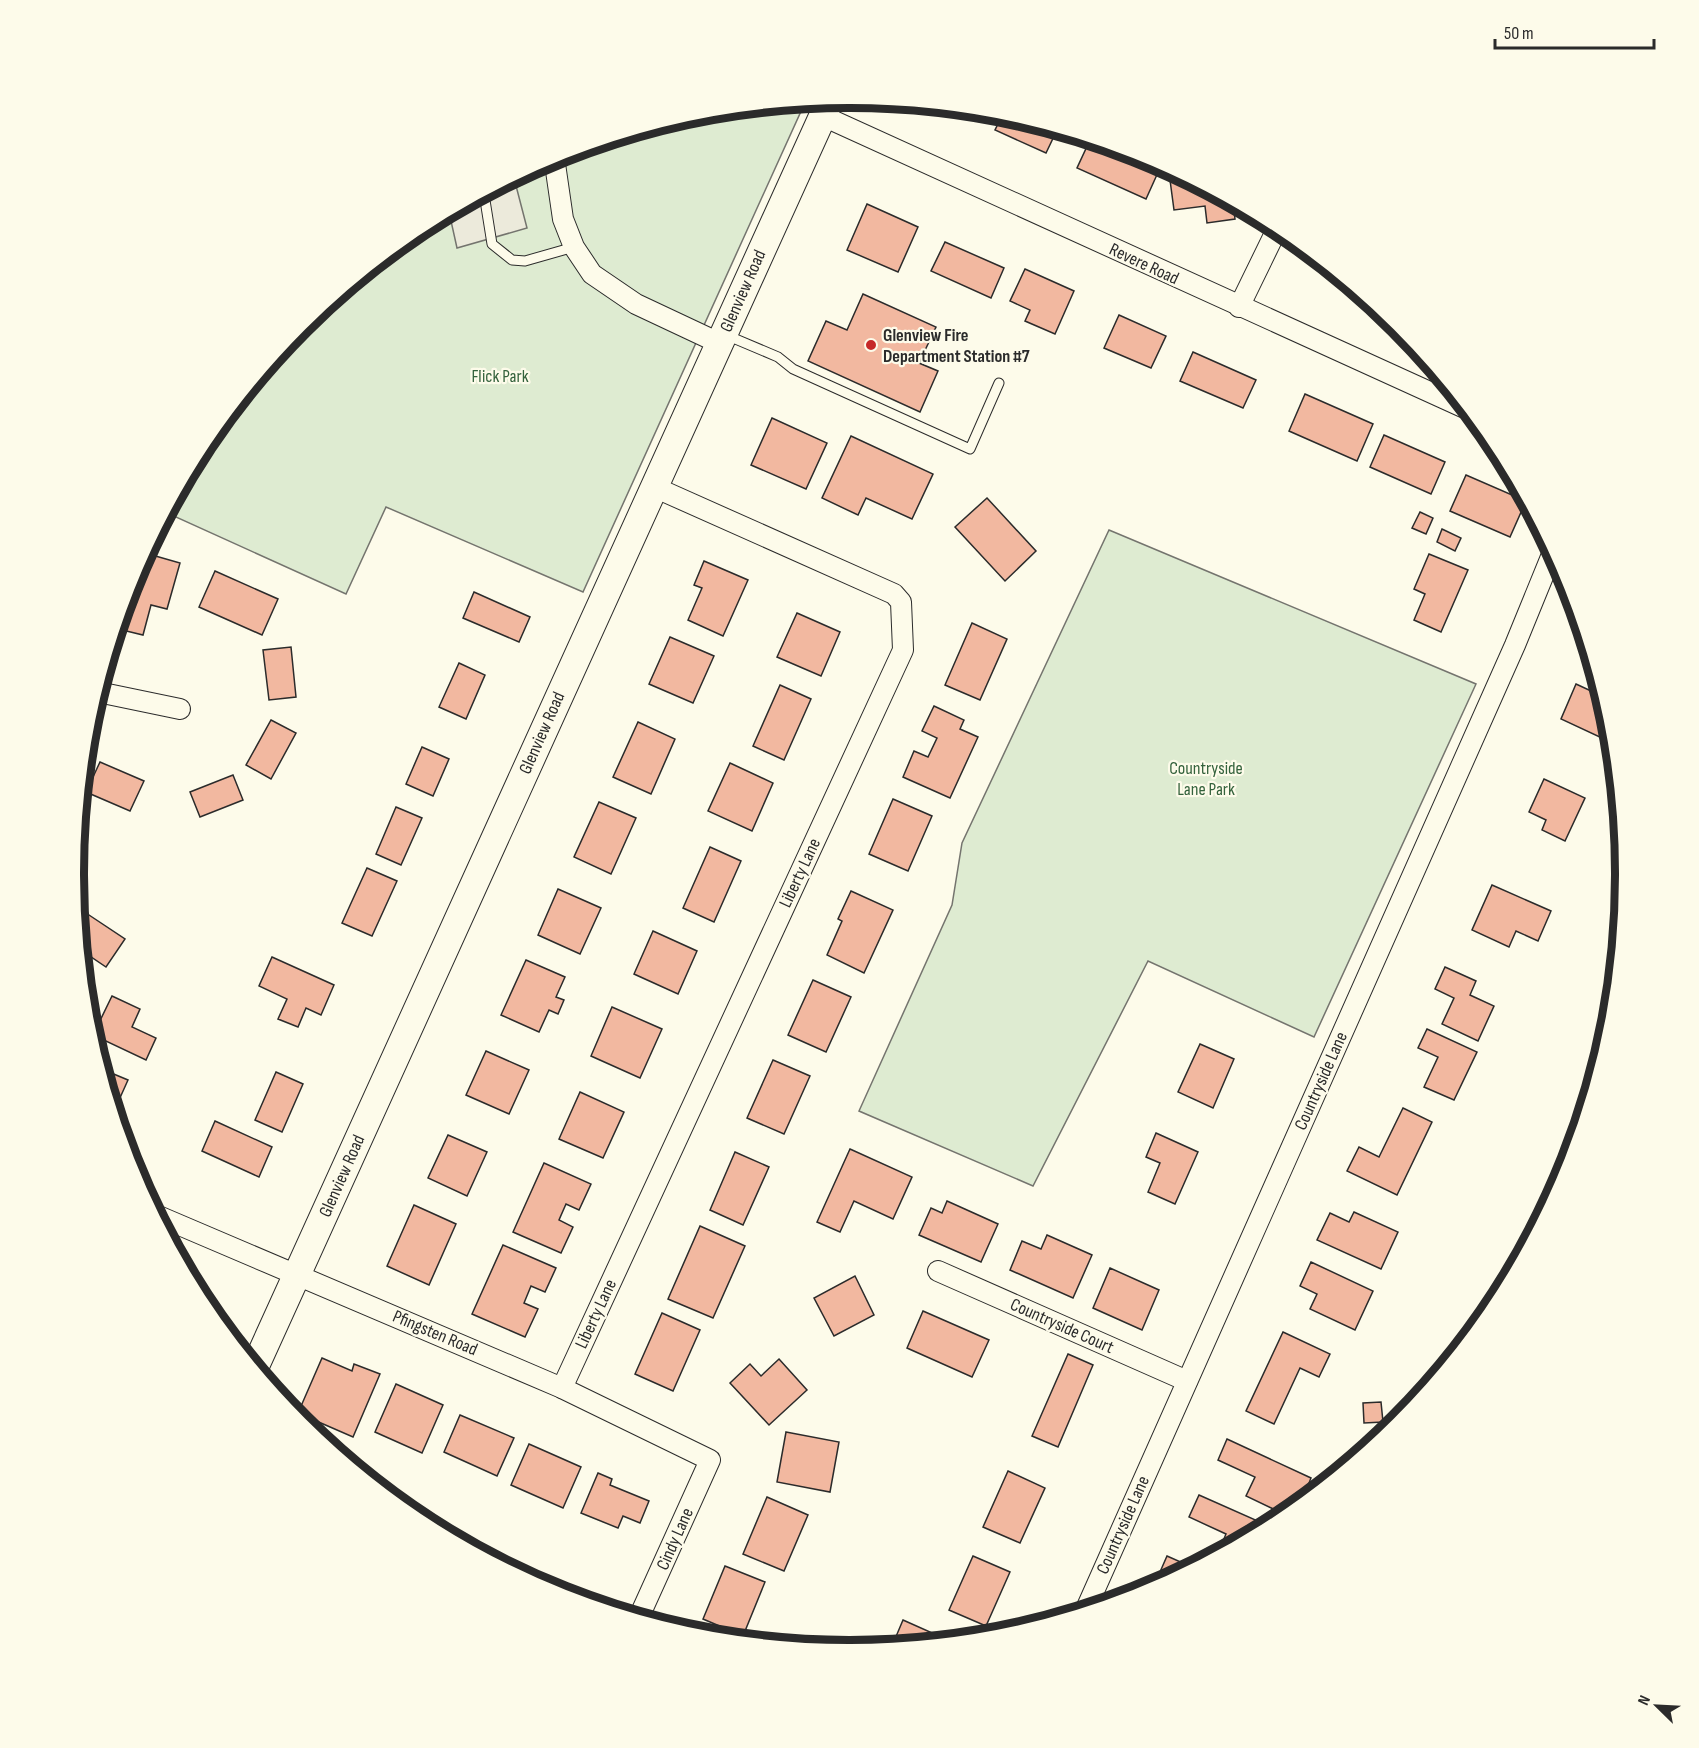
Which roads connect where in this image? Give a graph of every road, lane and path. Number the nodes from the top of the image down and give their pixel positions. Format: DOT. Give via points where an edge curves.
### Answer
graph roads {
  1 [pos="826,109"];
  2 [pos="828,109"];
  3 [pos="556,168"];
  4 [pos="485,201"];
  5 [pos="1273,237"];
  6 [pos="574,247"];
  7 [pos="1239,307"];
  8 [pos="721,339"];
  9 [pos="999,383"];
  10 [pos="1452,403"];
  11 [pos="654,488"];
  12 [pos="1549,563"];
  13 [pos="106,694"];
  14 [pos="180,709"];
  15 [pos="167,1219"];
  16 [pos="938,1270"];
  17 [pos="297,1275"];
  18 [pos="258,1360"];
  19 [pos="1186,1381"];
  20 [pos="562,1388"];
  21 [pos="710,1460"];
  22 [pos="1090,1601"];
  23 [pos="642,1610"];
  1 -- 8 [label="main road, Glenview Road"];
  2 -- 7 [label="street, Revere Road"];
  3 -- 6 [label="street" via="563,219"];
  4 -- 6 [label="lane" via="492,244 512,260 525,261"];
  5 -- 7 [label="street"];
  6 -- 8 [label="street" via="592,274 614,291"];
  7 -- 10 [label="street, Revere Road"];
  8 -- 9 [label="lane" via="778,357 793,369 970,449"];
  8 -- 11 [label="main road, Glenview Road"];
  11 -- 17 [label="main road, Glenview Road"];
  11 -- 20 [label="street, Liberty Lane" via="894,594 901,602 903,650"];
  12 -- 19 [label="street, Countryside Lane"];
  13 -- 14 [label="street"];
  15 -- 17 [label="street, Pfingsten Road"];
  16 -- 19 [label="street, Countryside Court"];
  17 -- 18 [label="main road, Glenview Road"];
  17 -- 20 [label="street, Pfingsten Road"];
  19 -- 22 [label="street, Countryside Lane"];
  20 -- 21 [label="street, Pfingsten Road"];
  21 -- 23 [label="street, Cindy Lane"];
}
